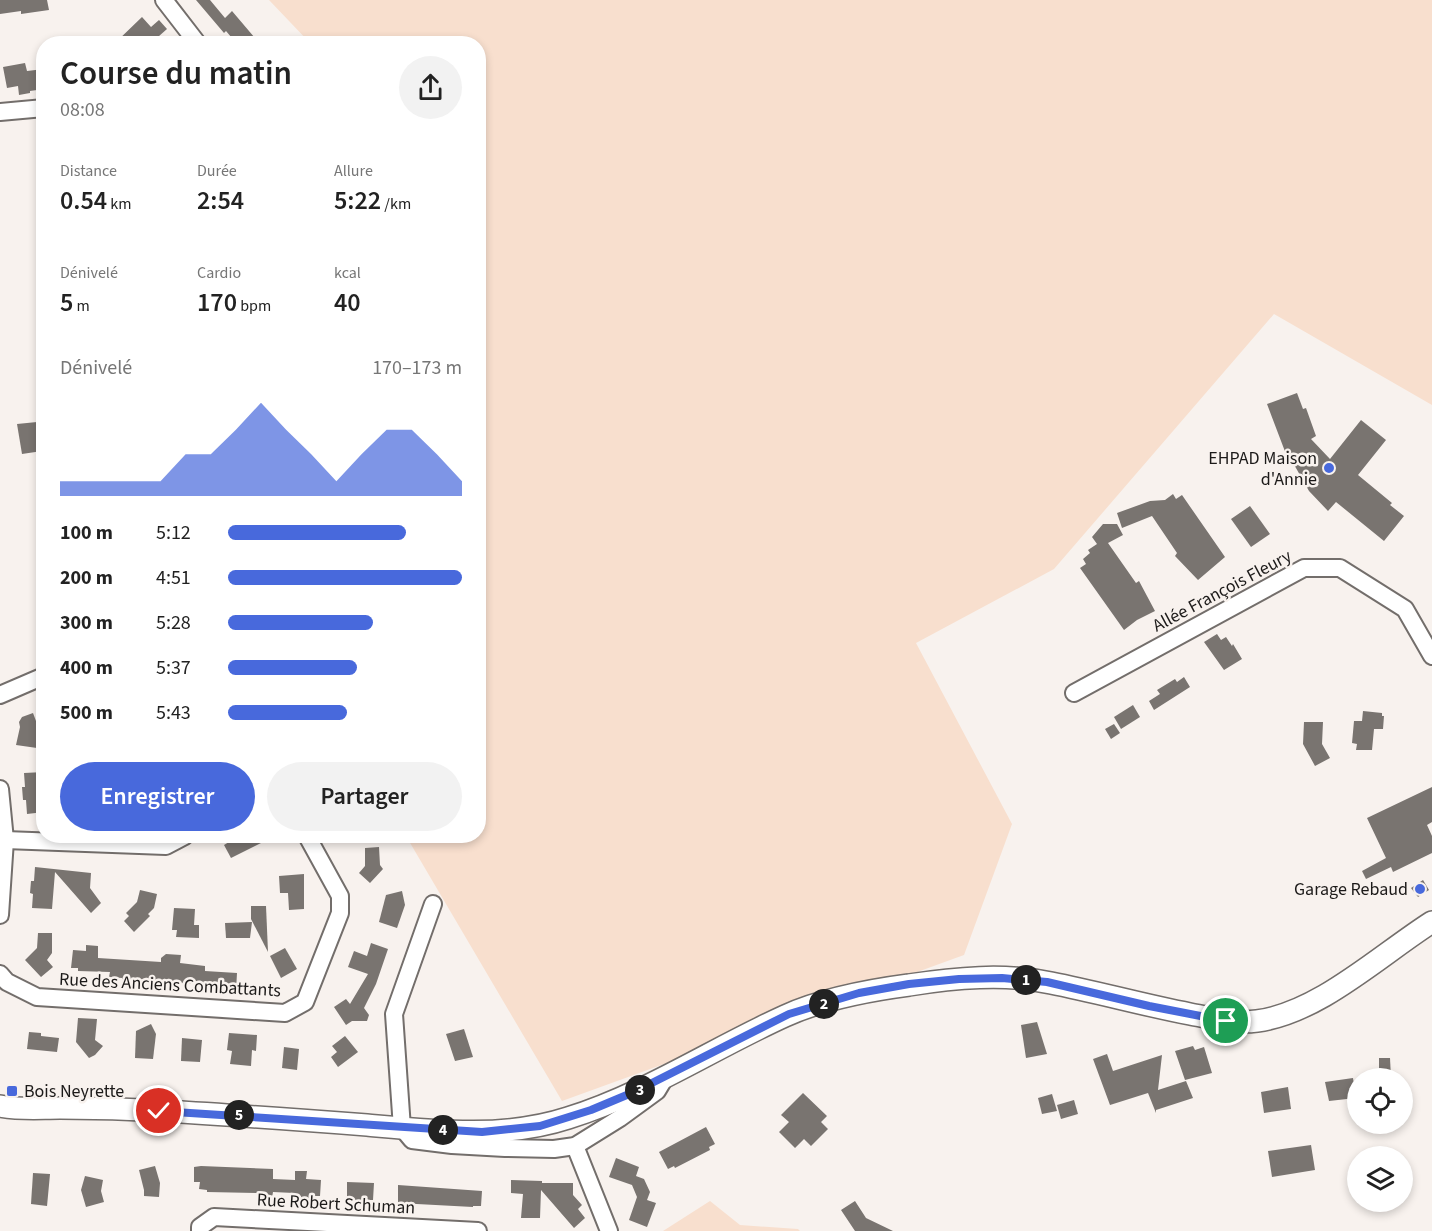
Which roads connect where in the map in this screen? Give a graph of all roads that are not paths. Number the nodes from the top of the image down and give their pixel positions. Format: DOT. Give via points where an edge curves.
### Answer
graph roads {
  1 [pos="164,0"];
  2 [pos="192,36"];
  3 [pos="36,109"];
  4 [pos="0,113"];
  5 [pos="1432,656"];
  6 [pos="36,679"];
  7 [pos="1074,693"];
  8 [pos="0,695"];
  9 [pos="0,789"];
  10 [pos="5,840"];
  11 [pos="36,841"];
  12 [pos="86,843"];
  13 [pos="172,843"];
  14 [pos="311,843"];
  15 [pos="433,904"];
  16 [pos="0,915"];
  17 [pos="1432,922"];
  18 [pos="0,974"];
  19 [pos="667,1076"];
  20 [pos="5,1110"];
  21 [pos="402,1128"];
  22 [pos="575,1146"];
  23 [pos="200,1231"];
  24 [pos="478,1231"];
  25 [pos="609,1231"];
  1 -- 2 [label="street"];
  3 -- 4 [label="street"];
  5 -- 7 [label="street, Allée François Fleury" via="1405,609 1340,568 1304,568"];
  6 -- 8 [label="street"];
  9 -- 10 [label="street"];
  10 -- 11 [label="street"];
  10 -- 16 [label="street"];
  12 -- 13 [label="street"];
  14 -- 18 [label="street, Rue des Anciens Combattants" via="340,896 340,913 306,1002 285,1013 37,997 7,982"];
  15 -- 21 [label="street" via="394,1014"];
  17 -- 19 [label="main road" via="1329,993 1257,1021 1226,1021 1047,982 959,979 859,993 789,1014"];
  19 -- 21 [label="main road" via="591,1110 540,1126 482,1132"];
  19 -- 22 [label="street" via="657,1091"];
  20 -- 21 [label="main road" via="170,1111"];
  21 -- 22 [label="street" via="412,1140 452,1145 554,1149"];
  22 -- 25 [label="street"];
  23 -- 24 [label="street, Rue Robert Schuman" via="214,1217"];
}
